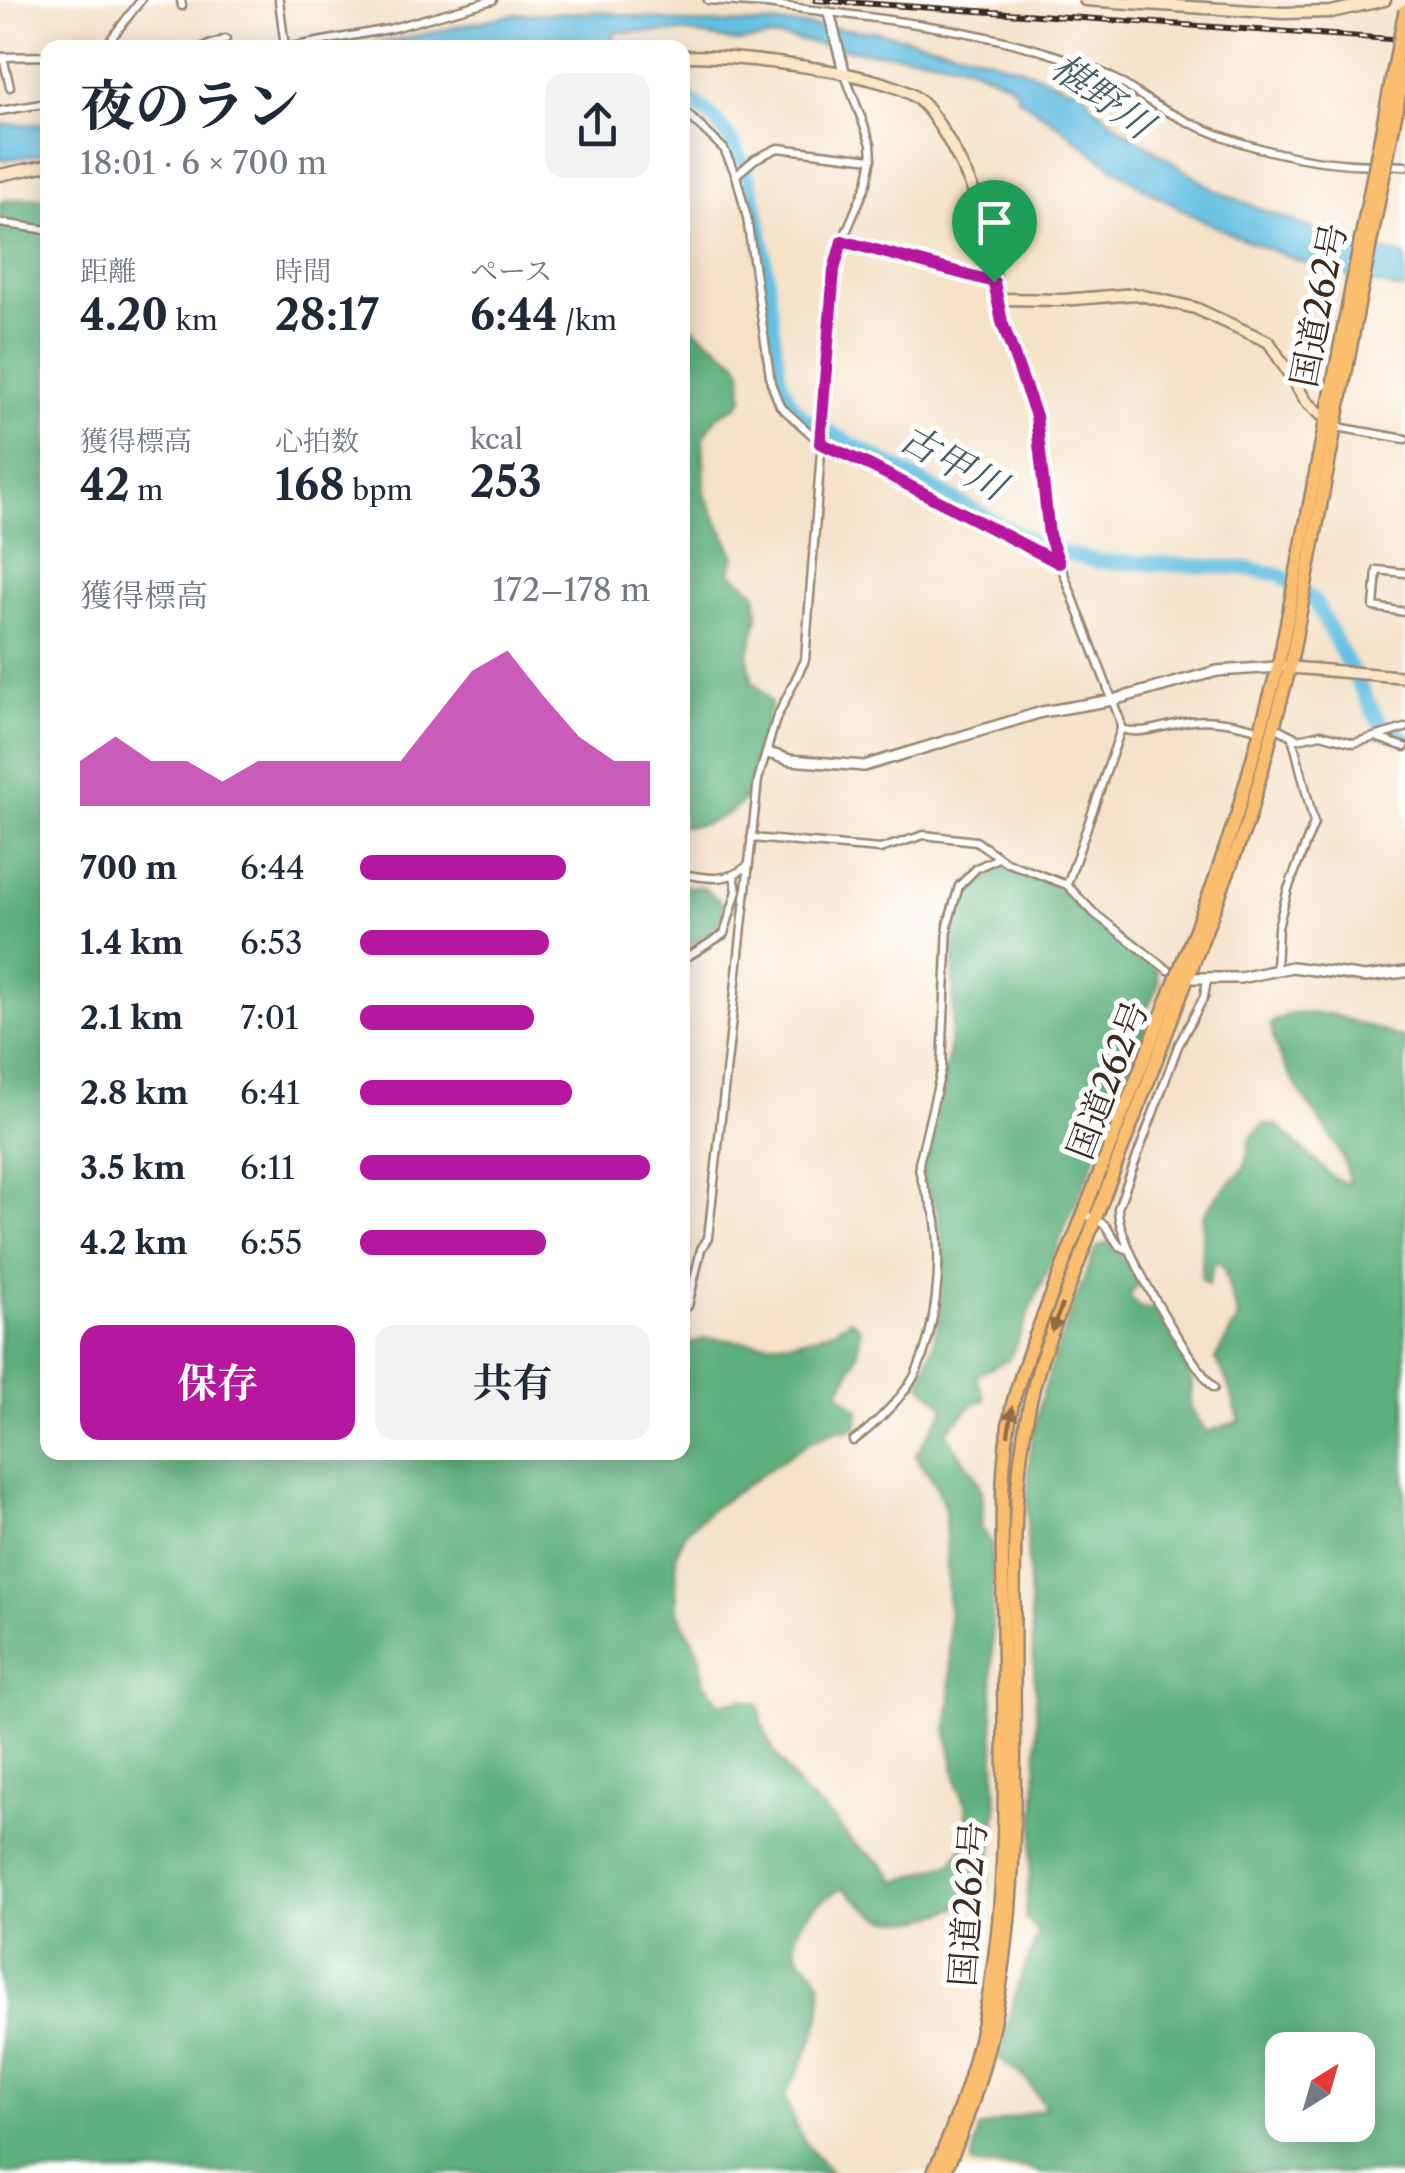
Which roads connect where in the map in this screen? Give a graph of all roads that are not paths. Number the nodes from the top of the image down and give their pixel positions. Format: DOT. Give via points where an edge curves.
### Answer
graph roads {
  1 [pos="140,0"];
  2 [pos="279,0"];
  3 [pos="494,0"];
  4 [pos="708,0"];
  5 [pos="1085,0"];
  6 [pos="1385,0"];
  7 [pos="766,2"];
  8 [pos="1405,10"];
  9 [pos="830,15"];
  10 [pos="110,40"];
  11 [pos="284,40"];
  12 [pos="331,40"];
  13 [pos="40,56"];
  14 [pos="690,56"];
  15 [pos="1,57"];
  16 [pos="1405,66"];
  17 [pos="844,73"];
  18 [pos="10,87"];
  19 [pos="40,104"];
  20 [pos="0,112"];
  21 [pos="690,117"];
  22 [pos="872,159"];
  23 [pos="1405,166"];
  24 [pos="40,167"];
  25 [pos="737,173"];
  26 [pos="0,175"];
  27 [pos="0,222"];
  28 [pos="40,229"];
  29 [pos="842,241"];
  30 [pos="994,282"];
  31 [pos="998,299"];
  32 [pos="1353,307"];
  33 [pos="1325,419"];
  34 [pos="1337,427"];
  35 [pos="1405,440"];
  36 [pos="820,442"];
  37 [pos="1058,562"];
  38 [pos="1405,573"];
  39 [pos="1300,578"];
  40 [pos="1405,612"];
  41 [pos="1284,667"];
  42 [pos="1405,677"];
  43 [pos="1113,700"];
  44 [pos="1121,728"];
  45 [pos="1268,728"];
  46 [pos="1405,728"];
  47 [pos="1292,736"];
  48 [pos="1380,737"];
  49 [pos="1405,747"];
  50 [pos="768,753"];
  51 [pos="752,838"];
  52 [pos="998,858"];
  53 [pos="746,866"];
  54 [pos="690,875"];
  55 [pos="734,876"];
  56 [pos="1067,885"];
  57 [pos="690,955"];
  58 [pos="1276,968"];
  59 [pos="1168,970"];
  60 [pos="1405,972"];
  61 [pos="1194,978"];
  62 [pos="1207,980"];
  63 [pos="1090,1217"];
  64 [pos="1130,1250"];
  65 [pos="690,1297"];
  66 [pos="1214,1388"];
  67 [pos="853,1441"];
  68 [pos="932,2173"];
  69 [pos="944,2173"];
  1 -- 10 [label="street"];
  2 -- 11 [label="street"];
  3 -- 12 [label="street"];
  4 -- 7 [label="street"];
  5 -- 6 [label="main road" via="1282,13 1331,12"];
  7 -- 9 [label="street"];
  8 -- 32 [label="highway, 国道262号, bridge"];
  9 -- 17 [label="street"];
  9 -- 23 [label="street" via="901,20 1035,50 1107,74 1191,124 1298,158"];
  13 -- 15 [label="street"];
  14 -- 17 [label="main road"];
  15 -- 18 [label="street"];
  16 -- 32 [label="highway, 国道262号, bridge"];
  17 -- 22 [label="street"];
  17 -- 30 [label="main road" via="901,88 930,111 984,218"];
  19 -- 20 [label="street"];
  21 -- 25 [label="street" via="724,149"];
  22 -- 25 [label="street" via="778,148"];
  22 -- 29 [label="street"];
  24 -- 26 [label="main road"];
  25 -- 36 [label="street" via="775,397"];
  27 -- 28 [label="street"];
  29 -- 30 [label="street"];
  29 -- 36 [label="street"];
  30 -- 31 [label="main road"];
  31 -- 33 [label="main road" via="1136,294 1195,308 1269,342"];
  31 -- 37 [label="street" via="1036,416"];
  32 -- 33 [label="highway, 国道262号"];
  32 -- 34 [label="highway, 国道262号"];
  33 -- 34 [label="main road"];
  33 -- 39 [label="highway, 国道262号"];
  34 -- 35 [label="street"];
  34 -- 39 [label="highway, 国道262号"];
  36 -- 37 [label="street"];
  36 -- 50 [label="street" via="805,660 776,718"];
  37 -- 43 [label="street"];
  38 -- 40 [label="street" via="1377,570 1374,607"];
  39 -- 41 [label="highway, 国道262号" via="1301,608"];
  39 -- 41 [label="highway, 国道262号" via="1290,599"];
  41 -- 42 [label="main road"];
  41 -- 43 [label="street" via="1216,671"];
  41 -- 45 [label="highway, 国道262号"];
  43 -- 44 [label="street"];
  43 -- 50 [label="street" via="1042,712 864,766"];
  44 -- 45 [label="street" via="1132,732 1194,720"];
  44 -- 56 [label="street"];
  45 -- 47 [label="street"];
  45 -- 63 [label="highway, 国道262号" via="1229,874"];
  46 -- 48 [label="street"];
  47 -- 48 [label="street" via="1354,742"];
  47 -- 58 [label="street" via="1314,822 1278,927"];
  48 -- 49 [label="street"];
  50 -- 51 [label="street"];
  51 -- 52 [label="street" via="880,849 924,835 962,838"];
  51 -- 53 [label="street"];
  52 -- 56 [label="street"];
  52 -- 67 [label="street" via="959,886 948,924 942,1068 919,1163 934,1208 940,1260 929,1329 908,1385"];
  53 -- 55 [label="street"];
  53 -- 65 [label="street" via="708,1238"];
  54 -- 55 [label="street"];
  55 -- 57 [label="street" via="724,934"];
  56 -- 59 [label="street"];
  58 -- 60 [label="street" via="1366,977"];
  58 -- 62 [label="street"];
  61 -- 62 [label="street"];
  62 -- 64 [label="street" via="1118,1208"];
  63 -- 64 [label="street"];
  68 -- 63 [label="highway, 国道262号, one-way" via="978,2055 998,1947 1003,1510 1012,1408 1031,1348"];
  63 -- 69 [label="highway, 国道262号, one-way" via="1023,1428 1014,1513 1009,1941 980,2084"];
  64 -- 66 [label="street"];
}
